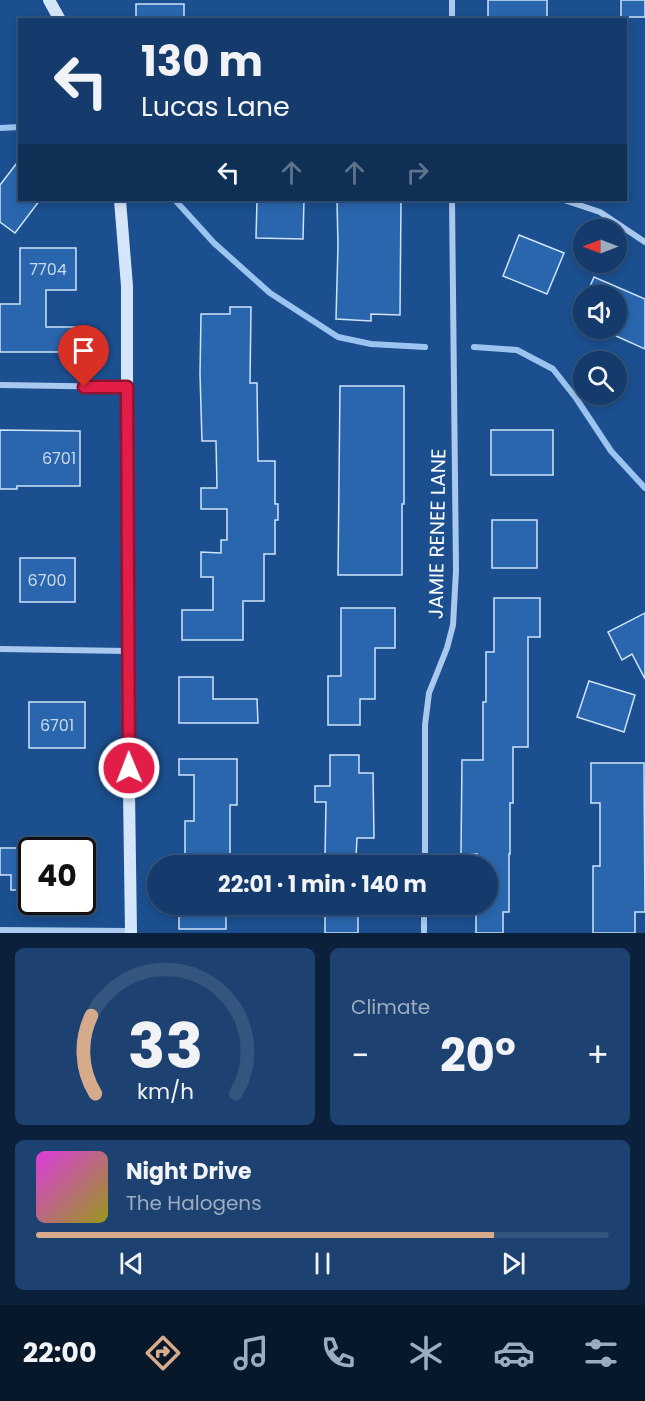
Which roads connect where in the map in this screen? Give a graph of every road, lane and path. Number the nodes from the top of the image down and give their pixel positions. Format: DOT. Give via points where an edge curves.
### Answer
graph roads {
  1 [pos="49,0"];
  2 [pos="452,0"];
  3 [pos="59,18"];
  4 [pos="452,18"];
  5 [pos="120,201"];
  6 [pos="452,201"];
  7 [pos="567,201"];
  8 [pos="645,242"];
  9 [pos="0,385"];
  10 [pos="127,387"];
  11 [pos="0,649"];
  12 [pos="127,651"];
  13 [pos="425,855"];
  14 [pos="424,915"];
  15 [pos="0,930"];
  16 [pos="131,932"];
  17 [pos="424,933"];
  1 -- 3 [label="street"];
  2 -- 4 [label="street"];
  5 -- 10 [label="street" via="127,286"];
  6 -- 13 [label="street, JAMIE RENEE LANE" via="456,571 453,625 429,693 425,725"];
  7 -- 8 [label="street" via="600,212"];
  9 -- 10 [label="street"];
  10 -- 12 [label="street"];
  11 -- 12 [label="street"];
  12 -- 16 [label="street"];
  14 -- 17 [label="street"];
  15 -- 16 [label="street"];
}
